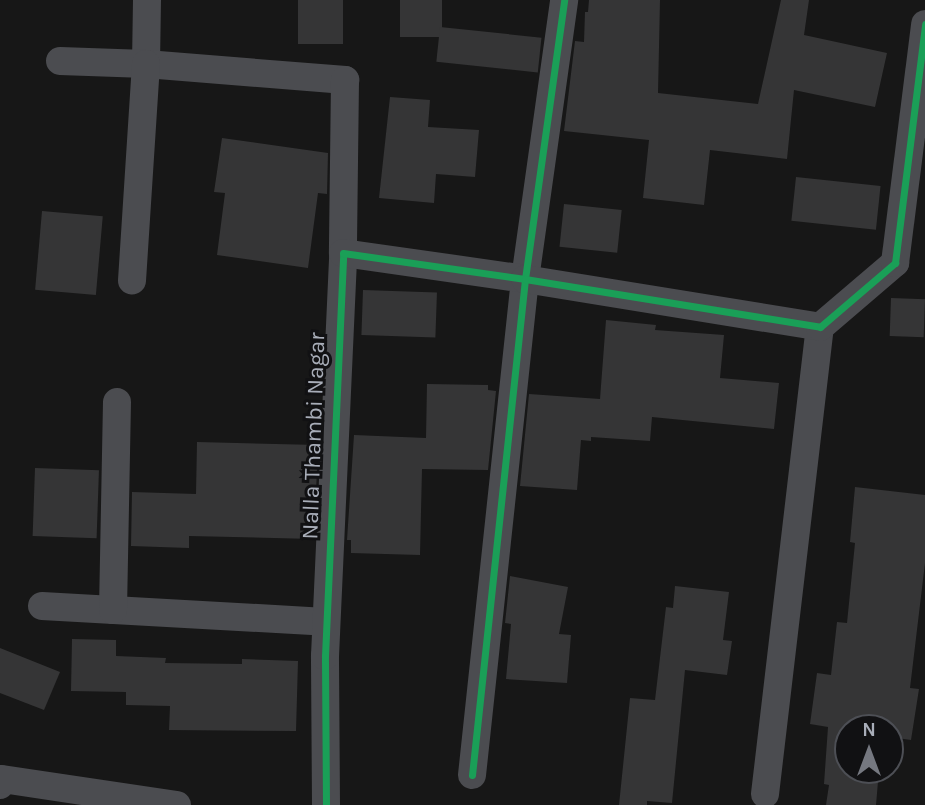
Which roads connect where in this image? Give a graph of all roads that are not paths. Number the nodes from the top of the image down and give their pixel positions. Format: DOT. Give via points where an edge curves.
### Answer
graph roads {
  1 [pos="147,0"];
  2 [pos="564,0"];
  3 [pos="925,24"];
  4 [pos="60,61"];
  5 [pos="146,64"];
  6 [pos="343,253"];
  7 [pos="526,279"];
  8 [pos="132,281"];
  9 [pos="820,327"];
  10 [pos="117,402"];
  11 [pos="42,606"];
  12 [pos="113,610"];
  13 [pos="326,621"];
  14 [pos="472,775"];
  15 [pos="1,781"];
  16 [pos="765,794"];
  17 [pos="177,805"];
  18 [pos="326,805"];
  1 -- 5 [label="street"];
  2 -- 7 [label="street"];
  3 -- 9 [label="street" via="895,263"];
  4 -- 5 [label="street"];
  5 -- 6 [label="street, Nalla Thambi Nagar" via="345,80"];
  5 -- 8 [label="street"];
  6 -- 7 [label="street"];
  6 -- 13 [label="street, Nalla Thambi Nagar"];
  7 -- 9 [label="street"];
  7 -- 14 [label="street"];
  9 -- 16 [label="street"];
  10 -- 12 [label="street"];
  11 -- 12 [label="street"];
  12 -- 13 [label="street"];
  13 -- 18 [label="street, Nalla Thambi Nagar"];
  15 -- 17 [label="street"];
}
